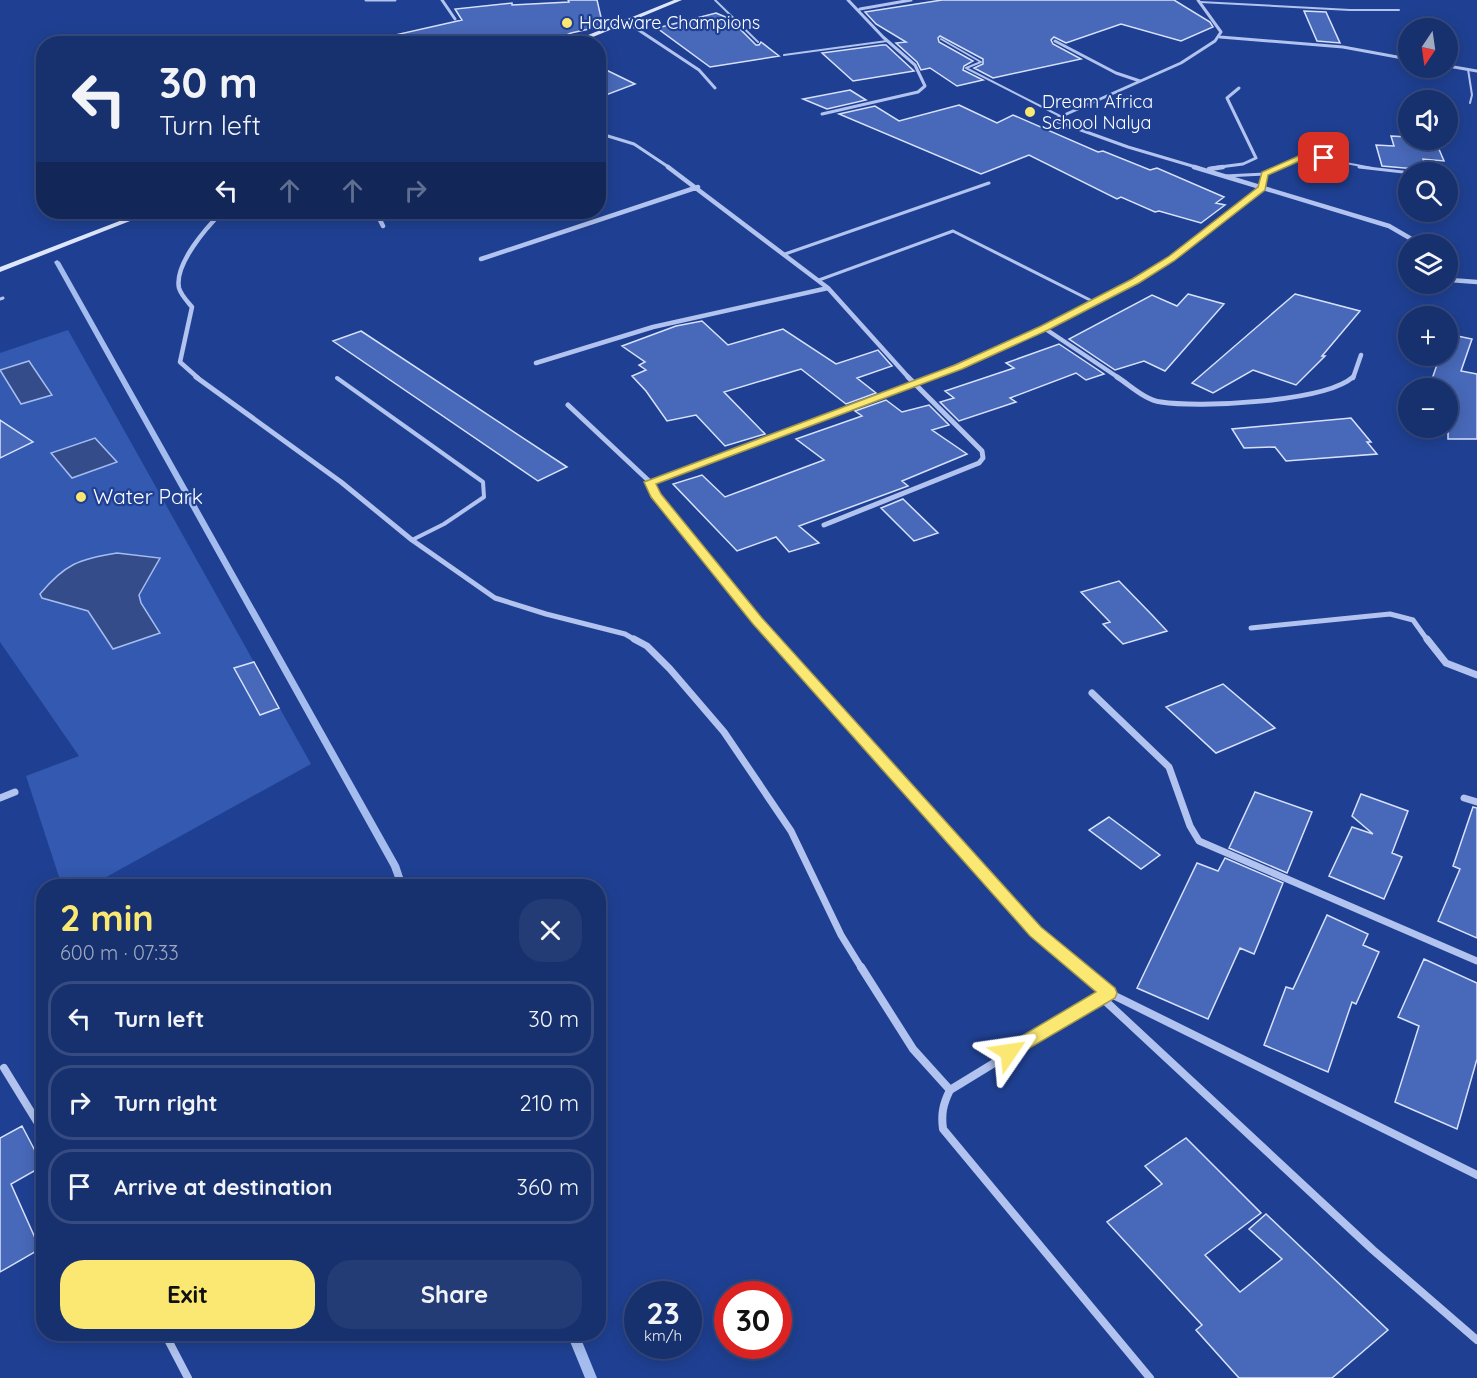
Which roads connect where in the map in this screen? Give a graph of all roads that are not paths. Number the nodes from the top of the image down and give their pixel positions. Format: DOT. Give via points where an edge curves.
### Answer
graph roads {
  1 [pos="366,0"];
  2 [pos="395,0"];
  3 [pos="442,0"];
  4 [pos="679,0"];
  5 [pos="715,0"];
  6 [pos="848,0"];
  7 [pos="911,0"];
  8 [pos="1199,1"];
  9 [pos="860,9"];
  10 [pos="1399,10"];
  11 [pos="455,19"];
  12 [pos="625,21"];
  13 [pos="588,36"];
  14 [pos="1220,37"];
  15 [pos="941,39"];
  16 [pos="887,41"];
  17 [pos="1055,41"];
  18 [pos="758,42"];
  19 [pos="784,55"];
  20 [pos="1398,56"];
  21 [pos="1458,68"];
  22 [pos="1468,69"];
  23 [pos="1477,71"];
  24 [pos="1140,81"];
  25 [pos="715,88"];
  26 [pos="1239,88"];
  27 [pos="1470,103"];
  28 [pos="822,114"];
  29 [pos="1060,116"];
  30 [pos="606,135"];
  31 [pos="1205,169"];
  32 [pos="1398,171"];
  33 [pos="1264,174"];
  34 [pos="1225,176"];
  35 [pos="989,183"];
  36 [pos="698,187"];
  37 [pos="1262,188"];
  38 [pos="606,218"];
  39 [pos="131,219"];
  40 [pos="216,219"];
  41 [pos="380,219"];
  42 [pos="602,219"];
  43 [pos="383,226"];
  44 [pos="1403,234"];
  45 [pos="784,254"];
  46 [pos="481,259"];
  47 [pos="0,270"];
  48 [pos="819,280"];
  49 [pos="1458,280"];
  50 [pos="1477,282"];
  51 [pos="828,288"];
  52 [pos="1094,302"];
  53 [pos="1044,328"];
  54 [pos="1361,355"];
  55 [pos="536,363"];
  56 [pos="337,378"];
  57 [pos="914,384"];
  58 [pos="568,405"];
  59 [pos="650,482"];
  60 [pos="824,525"];
  61 [pos="412,540"];
  62 [pos="1251,628"];
  63 [pos="1477,675"];
  64 [pos="1092,693"];
  65 [pos="15,792"];
  66 [pos="0,798"];
  67 [pos="1464,798"];
  68 [pos="1477,802"];
  69 [pos="1477,961"];
  70 [pos="1105,995"];
  71 [pos="4,1068"];
  72 [pos="950,1090"];
  73 [pos="36,1120"];
  74 [pos="1477,1176"];
  75 [pos="1477,1340"];
  76 [pos="169,1341"];
  77 [pos="188,1378"];
  78 [pos="1150,1378"];
  1 -- 2 [label="street"];
  3 -- 11 [label="street"];
  4 -- 12 [label="main road"];
  5 -- 18 [label="lane"];
  6 -- 9 [label="street"];
  7 -- 9 [label="street"];
  8 -- 10 [label="lane"];
  8 -- 14 [label="street" via="1218,25"];
  9 -- 16 [label="street"];
  12 -- 13 [label="main road"];
  12 -- 25 [label="street" via="699,70"];
  14 -- 20 [label="street" via="1343,47"];
  14 -- 24 [label="street" via="1203,50"];
  15 -- 29 [label="lane" via="981,62 966,68"];
  16 -- 19 [label="lane"];
  16 -- 28 [label="street" via="916,67 925,86 918,92"];
  17 -- 24 [label="street"];
  21 -- 22 [label="street"];
  22 -- 23 [label="street"];
  22 -- 27 [label="lane"];
  24 -- 29 [label="street"];
  26 -- 31 [label="street" via="1227,98 1256,158 1243,164"];
  29 -- 31 [label="street" via="1053,120"];
  30 -- 36 [label="street" via="634,144"];
  31 -- 34 [label="street"];
  32 -- 33 [label="lane" via="1309,156"];
  33 -- 34 [label="lane"];
  33 -- 37 [label="lane"];
  34 -- 37 [label="street"];
  35 -- 45 [label="lane"];
  36 -- 38 [label="street"];
  36 -- 45 [label="street"];
  37 -- 44 [label="street" via="1389,226"];
  37 -- 52 [label="street" via="1171,259"];
  39 -- 47 [label="main road"];
  40 -- 61 [label="street" via="179,272 179,288 192,307 180,362 206,386 341,482"];
  41 -- 43 [label="street"];
  42 -- 46 [label="street"];
  45 -- 48 [label="street"];
  48 -- 51 [label="street"];
  48 -- 52 [label="lane" via="953,231"];
  49 -- 50 [label="street"];
  51 -- 55 [label="street" via="653,327"];
  51 -- 57 [label="street"];
  52 -- 53 [label="street"];
  53 -- 54 [label="street" via="1146,396 1176,404 1298,396 1336,388 1353,378"];
  53 -- 57 [label="street"];
  56 -- 61 [label="lane" via="483,482 484,497"];
  57 -- 59 [label="street"];
  57 -- 60 [label="street" via="976,444 983,458"];
  58 -- 59 [label="street"];
  59 -- 70 [label="street" via="655,494 758,621 880,759 1035,931"];
  61 -- 72 [label="street" via="495,598 625,634 647,646 670,669 723,732 791,831 841,935 913,1049"];
  62 -- 63 [label="street" via="1402,615 1416,622 1444,663"];
  64 -- 69 [label="street" via="1169,767 1199,841"];
  65 -- 66 [label="street"];
  67 -- 68 [label="street"];
  70 -- 72 [label="street"];
  70 -- 74 [label="street"];
  70 -- 75 [label="street" via="1373,1250"];
  71 -- 73 [label="street"];
  72 -- 78 [label="street" via="941,1108 943,1129"];
  76 -- 77 [label="street"];
}
